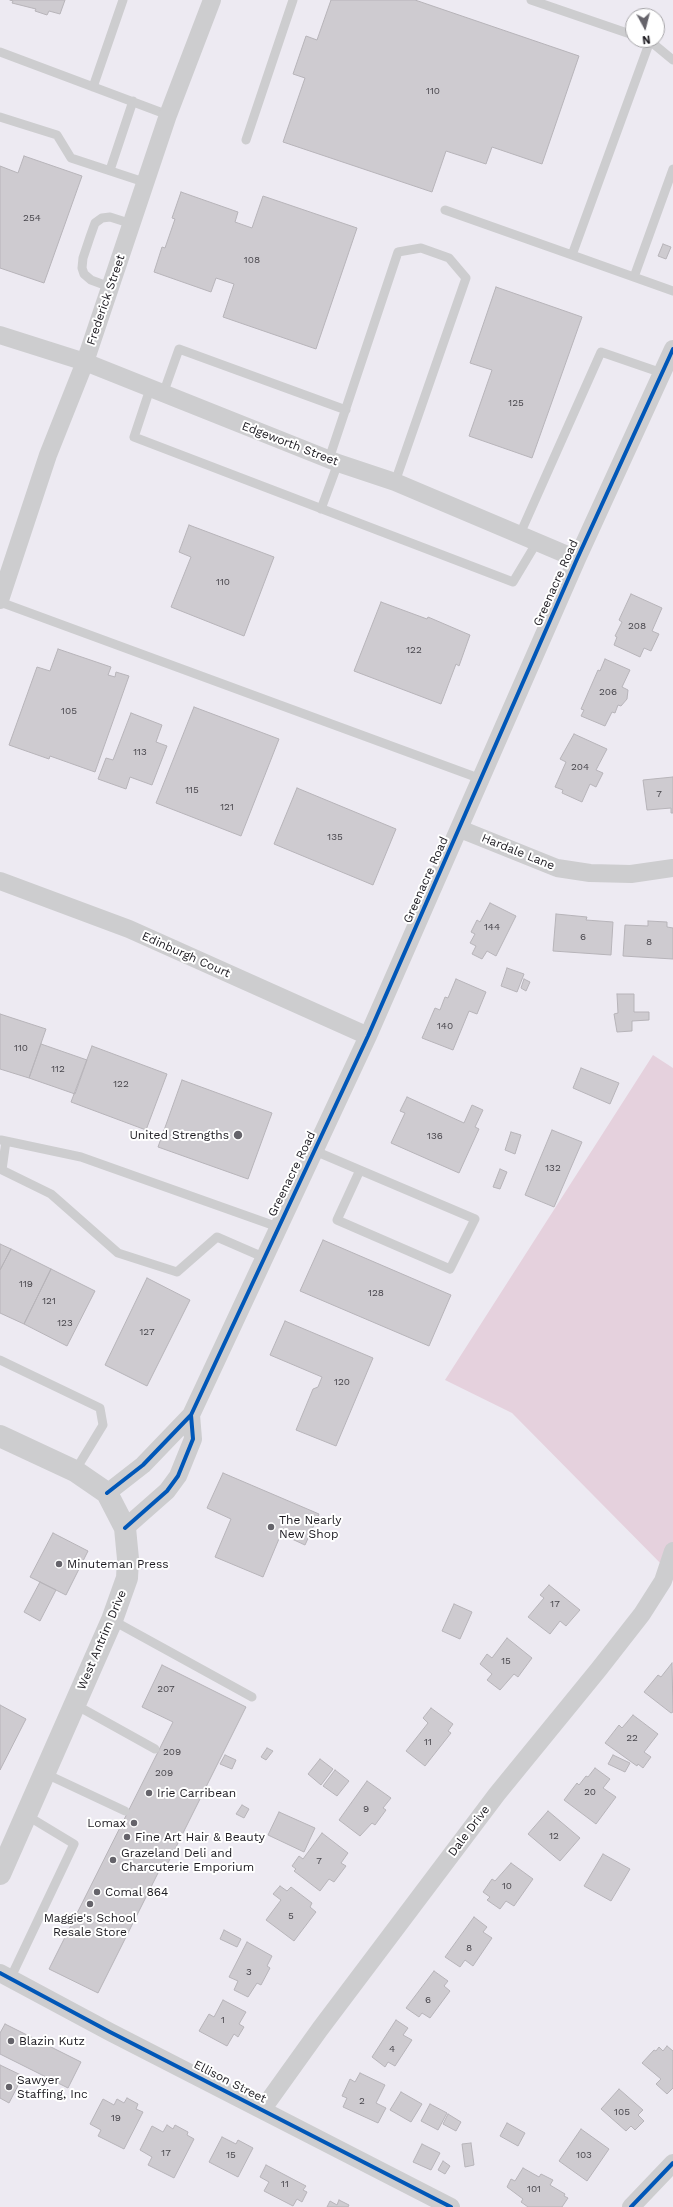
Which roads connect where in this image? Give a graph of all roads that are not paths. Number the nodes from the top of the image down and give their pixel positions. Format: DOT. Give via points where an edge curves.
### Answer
graph roads {
  1 [pos="123,0"];
  2 [pos="212,0"];
  3 [pos="293,0"];
  4 [pos="531,0"];
  5 [pos="625,32"];
  6 [pos="646,48"];
  7 [pos="658,48"];
  8 [pos="0,52"];
  9 [pos="673,60"];
  10 [pos="93,87"];
  11 [pos="133,102"];
  12 [pos="168,115"];
  13 [pos="0,118"];
  14 [pos="246,140"];
  15 [pos="673,169"];
  16 [pos="110,170"];
  17 [pos="147,183"];
  18 [pos="445,210"];
  19 [pos="132,224"];
  20 [pos="572,254"];
  21 [pos="634,277"];
  22 [pos="110,287"];
  23 [pos="673,290"];
  24 [pos="0,335"];
  25 [pos="673,349"];
  26 [pos="85,362"];
  27 [pos="662,373"];
  28 [pos="156,391"];
  29 [pos="346,410"];
  30 [pos="333,461"];
  31 [pos="395,482"];
  32 [pos="321,509"];
  33 [pos="520,534"];
  34 [pos="537,542"];
  35 [pos="577,559"];
  36 [pos="0,601"];
  37 [pos="481,779"];
  38 [pos="460,829"];
  39 [pos="673,868"];
  40 [pos="0,881"];
  41 [pos="368,1036"];
  42 [pos="3,1141"];
  43 [pos="315,1150"];
  44 [pos="360,1170"];
  45 [pos="278,1227"];
  46 [pos="264,1257"];
  47 [pos="0,1360"];
  48 [pos="191,1415"];
  49 [pos="0,1436"];
  50 [pos="75,1471"];
  51 [pos="107,1493"];
  52 [pos="125,1528"];
  53 [pos="673,1552"];
  54 [pos="112,1620"];
  55 [pos="252,1697"];
  56 [pos="74,1704"];
  57 [pos="155,1749"];
  58 [pos="43,1773"];
  59 [pos="124,1811"];
  60 [pos="26,1815"];
  61 [pos="0,1874"];
  62 [pos="5,1975"];
  63 [pos="262,2110"];
  64 [pos="673,2163"];
  65 [pos="451,2207"];
  66 [pos="631,2207"];
  1 -- 10 [label="lane"];
  2 -- 12 [label="street, Frederick Street"];
  3 -- 14 [label="lane"];
  4 -- 5 [label="lane"];
  6 -- 20 [label="lane"];
  7 -- 9 [label="lane"];
  8 -- 10 [label="lane"];
  10 -- 11 [label="lane"];
  11 -- 12 [label="lane"];
  11 -- 16 [label="lane"];
  12 -- 17 [label="street, Frederick Street"];
  13 -- 16 [label="lane" via="57,135 71,158"];
  15 -- 21 [label="lane"];
  16 -- 17 [label="lane"];
  17 -- 19 [label="street, Frederick Street"];
  18 -- 20 [label="lane"];
  19 -- 22 [label="street, Frederick Street"];
  19 -- 22 [label="lane" via="110,217 102,218 95,223 90,237 83,258 84,274 91,280"];
  20 -- 21 [label="lane"];
  21 -- 23 [label="lane"];
  22 -- 26 [label="street, Frederick Street"];
  24 -- 26 [label="street, Edgeworth Street"];
  25 -- 27 [label="street, Greenacre Road"];
  26 -- 28 [label="street, Edgeworth Street"];
  26 -- 36 [label="street, Frederick Street" via="48,455"];
  27 -- 33 [label="lane" via="601,352"];
  27 -- 35 [label="street, Greenacre Road"];
  28 -- 29 [label="lane" via="180,349"];
  28 -- 30 [label="street, Edgeworth Street"];
  28 -- 32 [label="lane" via="134,436"];
  29 -- 30 [label="lane"];
  29 -- 31 [label="lane" via="398,252 421,248 449,258 466,278"];
  30 -- 31 [label="street, Edgeworth Street"];
  30 -- 32 [label="lane"];
  31 -- 33 [label="street, Edgeworth Street"];
  32 -- 34 [label="lane" via="513,582"];
  33 -- 34 [label="street, Edgeworth Street"];
  34 -- 35 [label="street, Edgeworth Street"];
  35 -- 37 [label="street, Greenacre Road"];
  36 -- 37 [label="lane"];
  37 -- 38 [label="street, Greenacre Road"];
  38 -- 39 [label="street, Hardale Lane" via="557,868 590,873 631,874"];
  38 -- 41 [label="street, Greenacre Road"];
  40 -- 41 [label="street, Edinburgh Court" via="129,929"];
  41 -- 43 [label="street, Greenacre Road"];
  42 -- 45 [label="lane" via="81,1157"];
  42 -- 46 [label="lane" via="2,1170 51,1194 118,1254 177,1272 216,1237"];
  43 -- 44 [label="lane"];
  43 -- 45 [label="street, Greenacre Road"];
  44 -- 44 [label="lane" via="475,1219 450,1269 337,1220"];
  45 -- 46 [label="street, Greenacre Road"];
  46 -- 48 [label="street, Greenacre Road"];
  47 -- 50 [label="lane" via="100,1408 103,1425"];
  48 -- 51 [label="street, Greenacre Road" via="143,1464"];
  48 -- 52 [label="street, Greenacre Road" via="193,1439 178,1476 167,1491"];
  49 -- 50 [label="street, West Antrim Drive"];
  50 -- 51 [label="street, West Antrim Drive"];
  51 -- 52 [label="street, West Antrim Drive"];
  52 -- 54 [label="street, West Antrim Drive" via="128,1544 127,1578"];
  53 -- 63 [label="street, Dale Drive" via="663,1581 642,1614 497,1794"];
  54 -- 55 [label="lane"];
  54 -- 56 [label="street, West Antrim Drive"];
  56 -- 57 [label="lane"];
  56 -- 58 [label="street, West Antrim Drive"];
  58 -- 59 [label="lane"];
  58 -- 60 [label="street, West Antrim Drive"];
  60 -- 61 [label="street, West Antrim Drive"];
  60 -- 62 [label="lane" via="74,1844"];
  62 -- 63 [label="street, Ellison Street"];
  63 -- 65 [label="street, Ellison Street"];
  64 -- 66 [label="street"];
}
